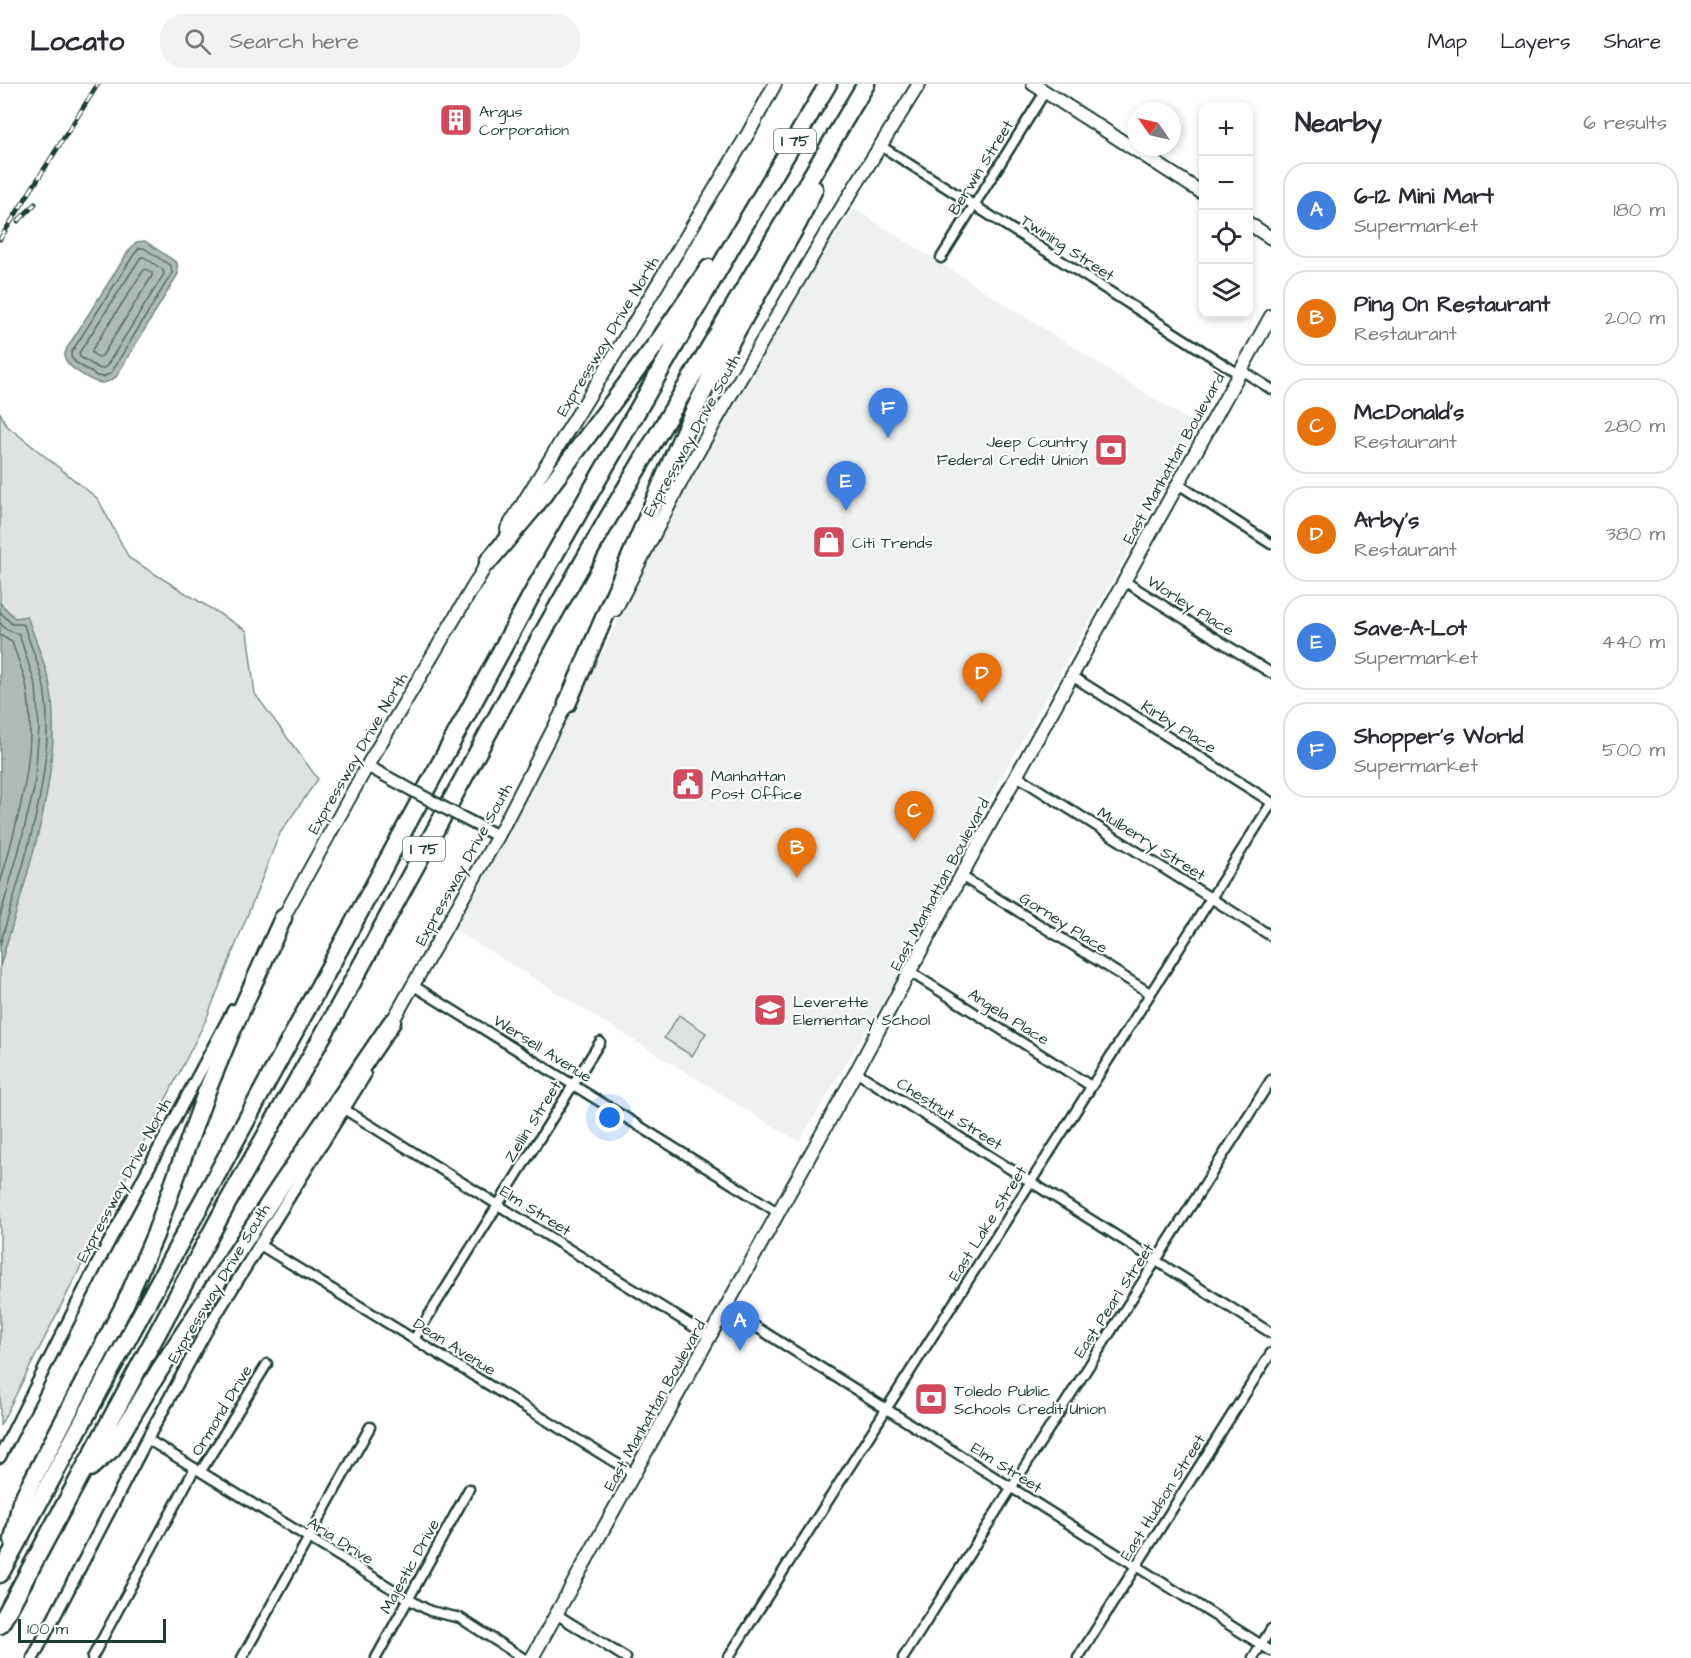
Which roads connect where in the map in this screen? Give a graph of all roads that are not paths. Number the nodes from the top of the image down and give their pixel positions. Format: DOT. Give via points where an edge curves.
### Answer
graph roads {
  1 [pos="775,84"];
  2 [pos="828,84"];
  3 [pos="867,84"];
  4 [pos="919,84"];
  5 [pos="1033,84"];
  6 [pos="1045,92"];
  7 [pos="881,146"];
  8 [pos="1199,191"];
  9 [pos="761,197"];
  10 [pos="974,205"];
  11 [pos="1253,226"];
  12 [pos="1271,237"];
  13 [pos="941,258"];
  14 [pos="1271,316"];
  15 [pos="1240,372"];
  16 [pos="1271,389"];
  17 [pos="1178,484"];
  18 [pos="1271,544"];
  19 [pos="488,562"];
  20 [pos="1124,580"];
  21 [pos="1271,673"];
  22 [pos="1072,676"];
  23 [pos="567,704"];
  24 [pos="368,766"];
  25 [pos="1017,776"];
  26 [pos="1271,803"];
  27 [pos="498,836"];
  28 [pos="961,876"];
  29 [pos="1211,898"];
  30 [pos="283,918"];
  31 [pos="1271,936"];
  32 [pos="910,972"];
  33 [pos="414,986"];
  34 [pos="1150,993"];
  35 [pos="392,1022"];
  36 [pos="600,1042"];
  37 [pos="856,1072"];
  38 [pos="1271,1080"];
  39 [pos="573,1084"];
  40 [pos="1092,1086"];
  41 [pos="344,1109"];
  42 [pos="1031,1182"];
  43 [pos="499,1204"];
  44 [pos="779,1213"];
  45 [pos="260,1245"];
  46 [pos="1156,1260"];
  47 [pos="726,1308"];
  48 [pos="1271,1333"];
  49 [pos="710,1337"];
  50 [pos="414,1339"];
  51 [pos="1271,1353"];
  52 [pos="267,1364"];
  53 [pos="886,1409"];
  54 [pos="370,1427"];
  55 [pos="147,1438"];
  56 [pos="0,1457"];
  57 [pos="198,1470"];
  58 [pos="82,1474"];
  59 [pos="634,1474"];
  60 [pos="1012,1487"];
  61 [pos="469,1489"];
  62 [pos="309,1538"];
  63 [pos="8,1558"];
  64 [pos="1136,1565"];
  65 [pos="0,1574"];
  66 [pos="408,1599"];
  67 [pos="556,1614"];
  68 [pos="0,1624"];
  69 [pos="1271,1629"];
  70 [pos="1261,1645"];
  71 [pos="1271,1651"];
  72 [pos="94,1657"];
  73 [pos="33,1658"];
  74 [pos="242,1658"];
  75 [pos="376,1658"];
  76 [pos="523,1658"];
  77 [pos="532,1658"];
  78 [pos="627,1658"];
  79 [pos="728,1658"];
  80 [pos="903,1658"];
  81 [pos="1078,1658"];
  82 [pos="1253,1658"];
  1 -- 19 [label="main road, Expressway Drive North"];
  2 -- 9 [label="highway, I 75"];
  3 -- 23 [label="highway" via="798,224 684,432"];
  3 -- 58 [label="highway, I 75" via="545,628"];
  4 -- 7 [label="main road, Expressway Drive South"];
  5 -- 6 [label="main road"];
  6 -- 8 [label="main road"];
  6 -- 10 [label="street, Berwin Street"];
  7 -- 10 [label="street, Twining Street"];
  7 -- 23 [label="main road, Expressway Drive South" via="695,458"];
  9 -- 19 [label="highway" via="599,421"];
  9 -- 63 [label="highway, I 75" via="537,585"];
  10 -- 13 [label="street, Berwin Street"];
  10 -- 15 [label="street, Twining Street"];
  11 -- 12 [label="main road"];
  14 -- 15 [label="main road, East Manhattan Boulevard"];
  15 -- 16 [label="street, Twining Street"];
  15 -- 17 [label="main road, East Manhattan Boulevard"];
  17 -- 18 [label="street"];
  17 -- 20 [label="main road, East Manhattan Boulevard"];
  19 -- 24 [label="main road, Expressway Drive North"];
  20 -- 21 [label="street, Worley Place"];
  20 -- 22 [label="main road, East Manhattan Boulevard"];
  22 -- 25 [label="main road, East Manhattan Boulevard"];
  22 -- 26 [label="street, Kirby Place"];
  23 -- 27 [label="main road, Expressway Drive South"];
  24 -- 27 [label="street, bridge"];
  24 -- 30 [label="main road, Expressway Drive North"];
  25 -- 28 [label="main road, East Manhattan Boulevard"];
  25 -- 29 [label="street, Mulberry Street"];
  26 -- 29 [label="street, East Lake Street"];
  27 -- 33 [label="main road, Expressway Drive South"];
  28 -- 32 [label="main road, East Manhattan Boulevard"];
  28 -- 34 [label="street, Gorney Place"];
  29 -- 31 [label="street, Mulberry Street"];
  29 -- 34 [label="street, East Lake Street"];
  30 -- 56 [label="street, Expressway Drive North" via="93,1272"];
  30 -- 63 [label="highway" via="226,1045 125,1304 21,1503"];
  32 -- 37 [label="main road, East Manhattan Boulevard"];
  32 -- 40 [label="street, Angela Place"];
  33 -- 35 [label="main road, Expressway Drive South"];
  33 -- 39 [label="street, Wersell Avenue"];
  34 -- 40 [label="street, East Lake Street"];
  35 -- 41 [label="street, Expressway Drive South" via="380,1050"];
  35 -- 58 [label="highway" via="159,1371 112,1449"];
  36 -- 39 [label="street, Zellin Street"];
  37 -- 42 [label="street, Chestnut Street"];
  37 -- 44 [label="main road, East Manhattan Boulevard"];
  38 -- 46 [label="street, East Pearl Street"];
  39 -- 43 [label="street, Zellin Street"];
  39 -- 44 [label="street, Wersell Avenue"];
  40 -- 42 [label="street, East Lake Street"];
  41 -- 43 [label="street, Elm Street"];
  41 -- 45 [label="street, Expressway Drive South"];
  42 -- 46 [label="street, Chestnut Street"];
  42 -- 53 [label="street, East Lake Street"];
  43 -- 49 [label="street, Elm Street"];
  43 -- 50 [label="street, Zellin Street"];
  44 -- 47 [label="main road, East Manhattan Boulevard"];
  45 -- 50 [label="street, Dean Avenue"];
  45 -- 55 [label="street, Expressway Drive South" via="209,1326"];
  46 -- 48 [label="street, Chestnut Street"];
  46 -- 60 [label="street, East Pearl Street"];
  47 -- 49 [label="main road, East Manhattan Boulevard"];
  47 -- 53 [label="street, Elm Street"];
  49 -- 59 [label="main road, East Manhattan Boulevard"];
  50 -- 59 [label="street, Dean Avenue"];
  51 -- 64 [label="street, East Hudson Street"];
  52 -- 57 [label="street, Ormond Drive"];
  53 -- 60 [label="street, Elm Street"];
  53 -- 79 [label="street, East Lake Street"];
  54 -- 62 [label="street"];
  55 -- 57 [label="street, Aria Drive"];
  55 -- 73 [label="street, Expressway Drive South"];
  57 -- 62 [label="street, Aria Drive"];
  57 -- 72 [label="street, Ormond Drive"];
  58 -- 68 [label="highway, I 75"];
  59 -- 67 [label="main road, East Manhattan Boulevard"];
  60 -- 64 [label="street, Elm Street"];
  60 -- 80 [label="street, East Pearl Street"];
  61 -- 66 [label="street, Majestic Drive"];
  62 -- 66 [label="street, Aria Drive"];
  62 -- 74 [label="street"];
  63 -- 65 [label="highway, I 75"];
  64 -- 70 [label="street, Elm Street"];
  64 -- 81 [label="street, East Hudson Street"];
  66 -- 75 [label="street, Majestic Drive"];
  66 -- 76 [label="street, Aria Drive" via="430,1611 460,1618"];
  67 -- 77 [label="main road, East Manhattan Boulevard"];
  67 -- 78 [label="street"];
  69 -- 70 [label="street"];
  70 -- 71 [label="street, Elm Street"];
  70 -- 82 [label="street"];
}
